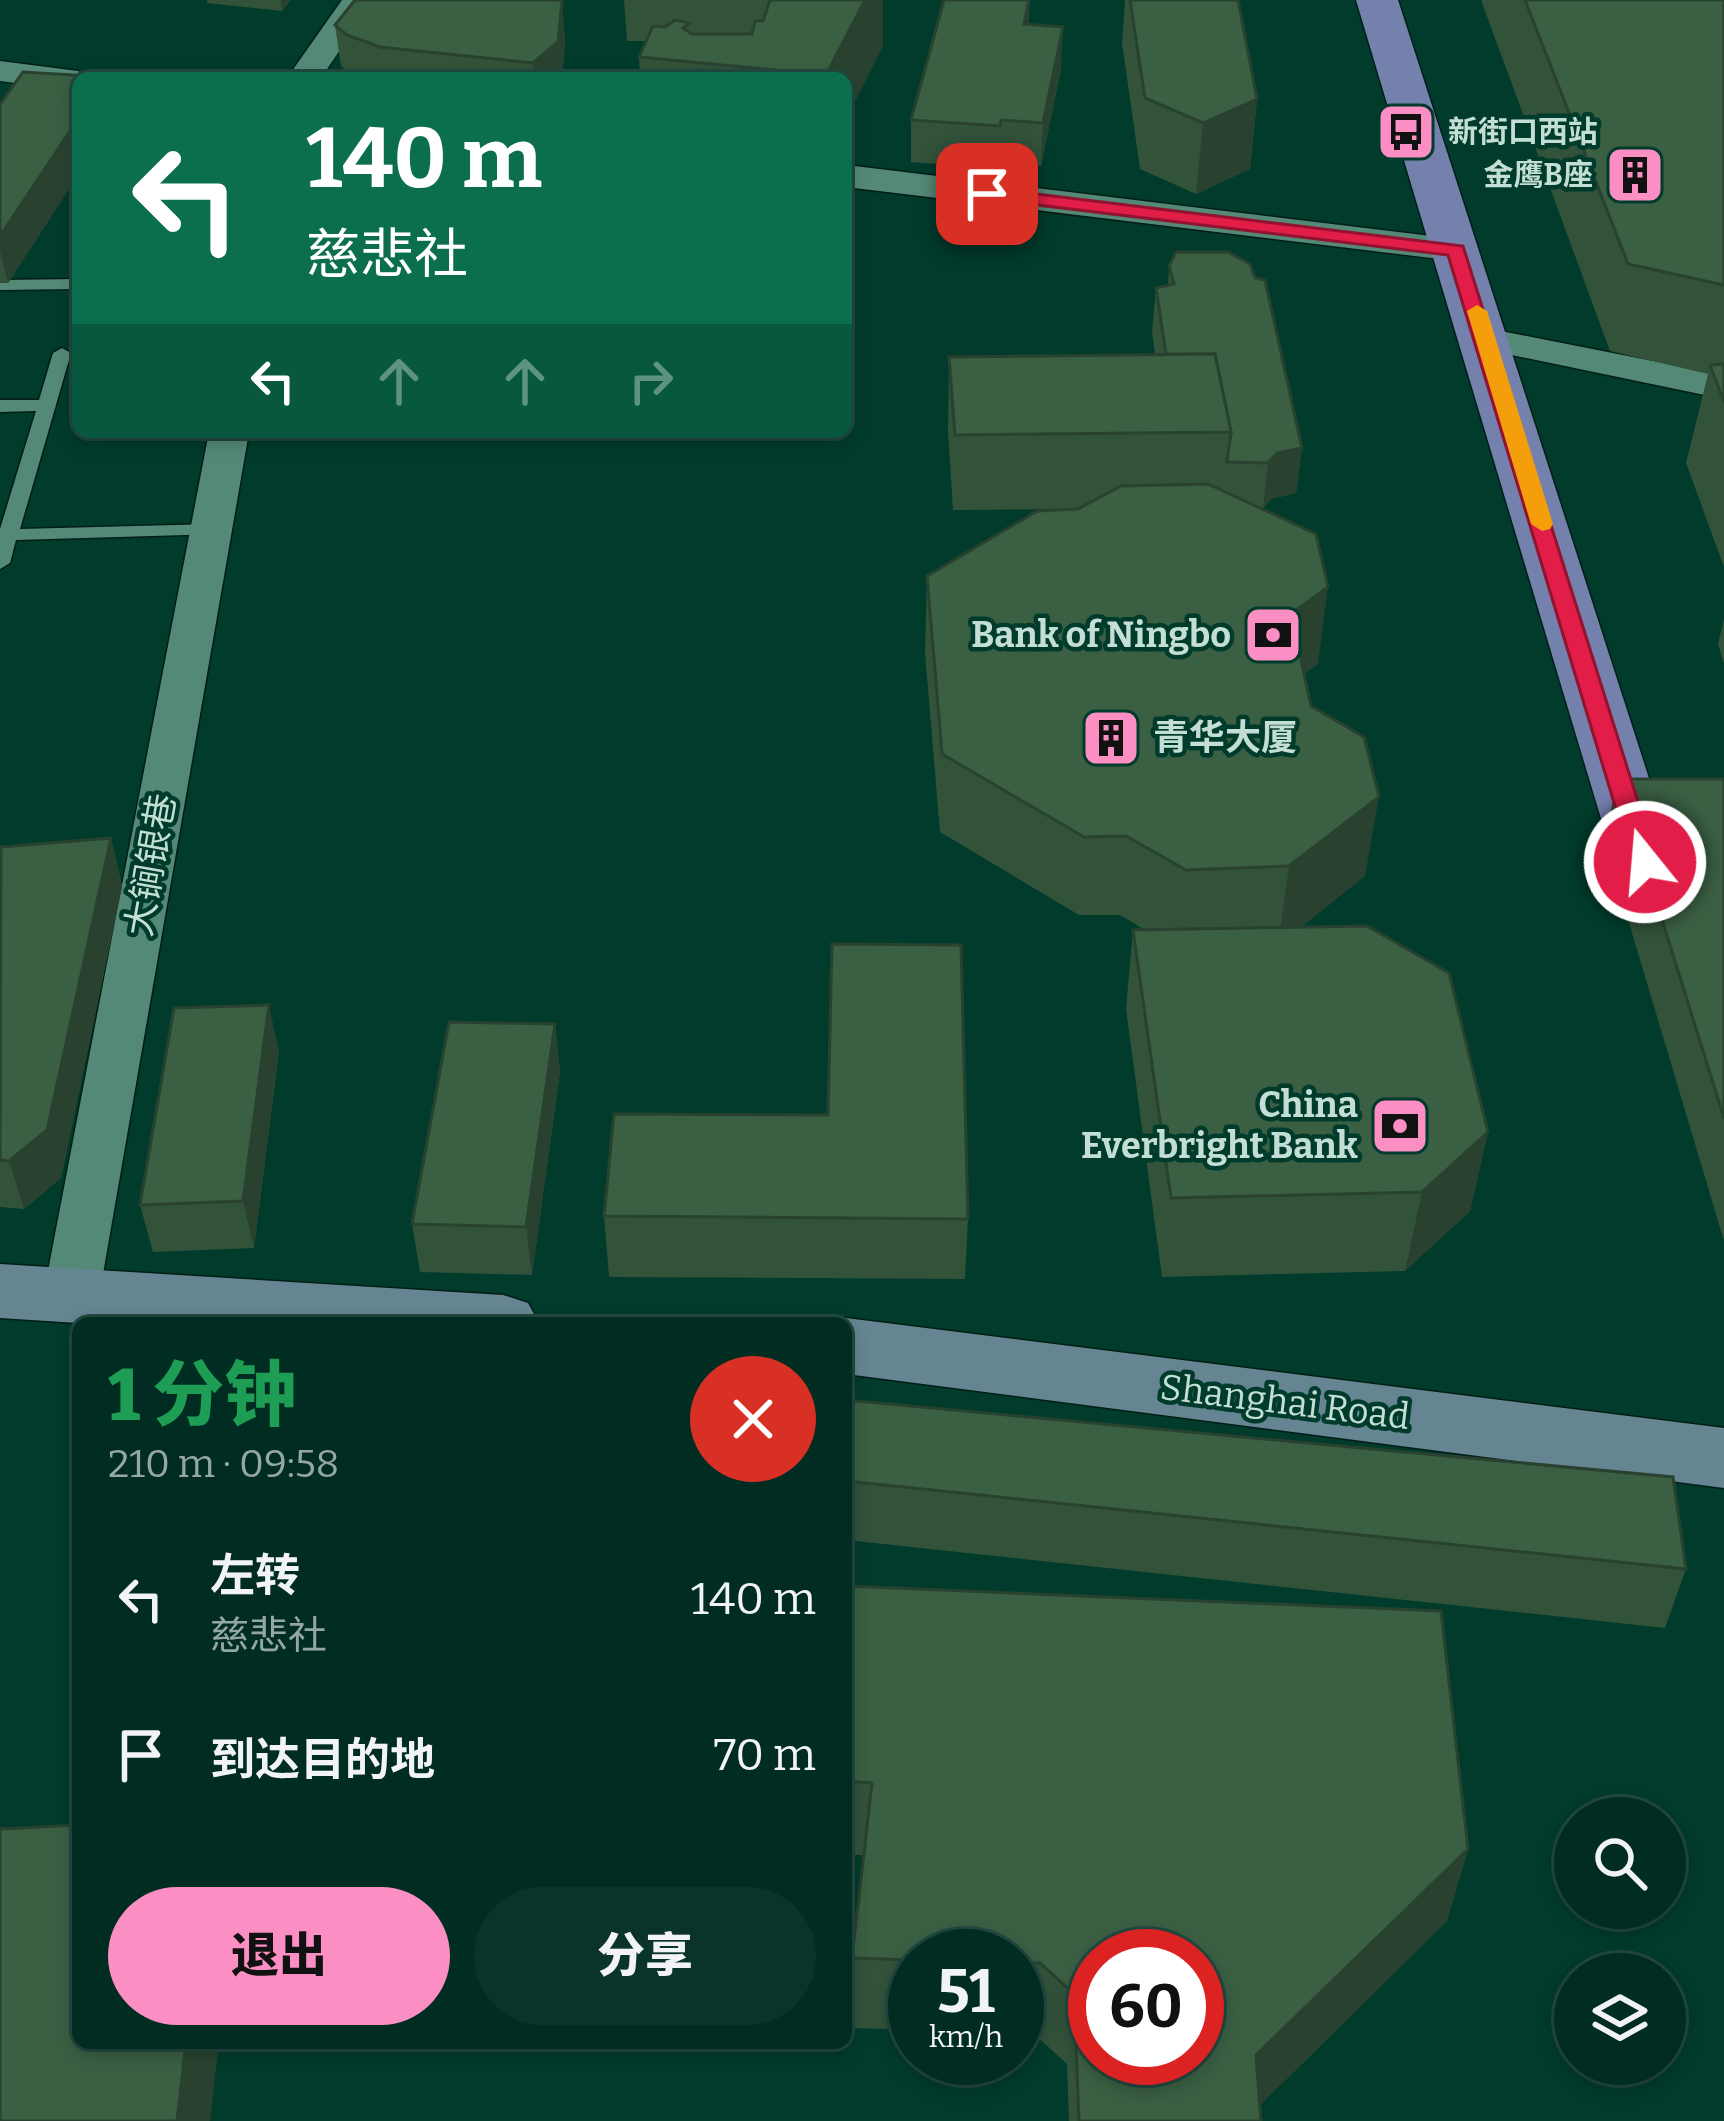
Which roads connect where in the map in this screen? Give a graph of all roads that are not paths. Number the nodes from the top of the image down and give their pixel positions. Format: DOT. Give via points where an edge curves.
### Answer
graph roads {
  1 [pos="358,0"];
  2 [pos="1378,0"];
  3 [pos="0,71"];
  4 [pos="308,72"];
  5 [pos="72,80"];
  6 [pos="852,177"];
  7 [pos="1456,250"];
  8 [pos="72,284"];
  9 [pos="0,285"];
  10 [pos="1486,339"];
  11 [pos="62,353"];
  12 [pos="1724,387"];
  13 [pos="46,405"];
  14 [pos="0,406"];
  15 [pos="229,438"];
  16 [pos="213,530"];
  17 [pos="4,535"];
  18 [pos="0,563"];
  19 [pos="1656,900"];
  20 [pos="0,1291"];
  21 [pos="71,1297"];
  22 [pos="403,1317"];
  23 [pos="852,1347"];
  24 [pos="1724,1457"];
  1 -- 4 [label="street"];
  2 -- 7 [label="main road"];
  3 -- 5 [label="street"];
  6 -- 7 [label="street"];
  7 -- 10 [label="main road"];
  8 -- 9 [label="lane"];
  10 -- 12 [label="street"];
  10 -- 19 [label="main road"];
  11 -- 13 [label="lane"];
  13 -- 14 [label="lane"];
  13 -- 17 [label="lane"];
  15 -- 16 [label="street, 大锏银巷"];
  16 -- 17 [label="lane"];
  16 -- 21 [label="street, 大锏银巷"];
  17 -- 18 [label="lane"];
  20 -- 21 [label="main road"];
  21 -- 22 [label="main road"];
  23 -- 24 [label="main road, Shanghai Road"];
}
